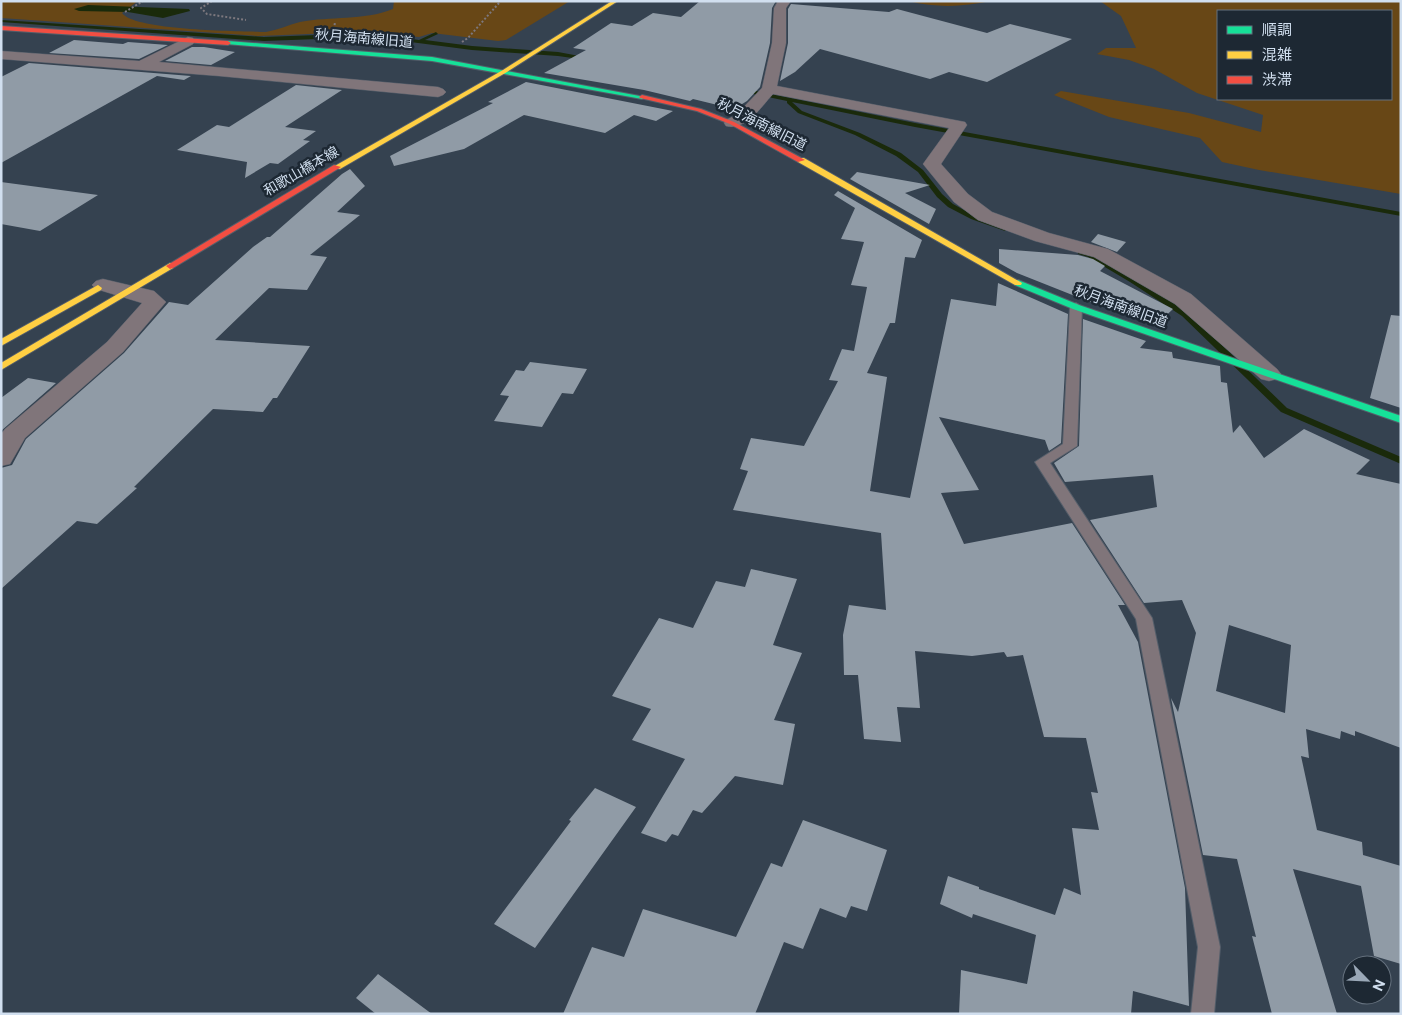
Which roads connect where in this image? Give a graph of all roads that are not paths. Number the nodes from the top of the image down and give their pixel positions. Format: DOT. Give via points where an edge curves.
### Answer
graph roads {
  1 [pos="616,1"];
  2 [pos="785,1"];
  3 [pos="1,28"];
  4 [pos="188,41"];
  5 [pos="1,55"];
  6 [pos="494,59"];
  7 [pos="144,64"];
  8 [pos="481,67"];
  9 [pos="505,71"];
  10 [pos="464,77"];
  11 [pos="442,89"];
  12 [pos="768,90"];
  13 [pos="421,101"];
  14 [pos="732,123"];
  15 [pos="117,284"];
  16 [pos="1076,307"];
  17 [pos="1,343"];
  18 [pos="1,367"];
  19 [pos="1269,374"];
  20 [pos="1401,420"];
  21 [pos="1,458"];
  22 [pos="1202,1014"];
  1 -- 9 [label="street, 和歌山橋本線"];
  2 -- 12 [label="street" via="780,8 779,43"];
  3 -- 4 [label="street, 秋月海南線旧道"];
  4 -- 7 [label="street"];
  4 -- 8 [label="street, 秋月海南線旧道" via="379,54"];
  5 -- 7 [label="street"];
  6 -- 8 [label="street"];
  7 -- 11 [label="street"];
  8 -- 9 [label="street, 秋月海南線旧道"];
  8 -- 10 [label="street"];
  9 -- 14 [label="street, 秋月海南線旧道" via="644,97 699,110"];
  9 -- 15 [label="street, 和歌山橋本線" via="258,213"];
  11 -- 13 [label="street"];
  12 -- 14 [label="street" via="742,118"];
  12 -- 19 [label="street" via="959,125 932,164 961,198 985,216 1042,237 1101,253 1183,299"];
  14 -- 16 [label="street, 秋月海南線旧道" via="1009,279"];
  15 -- 17 [label="street, 和歌山橋本線"];
  15 -- 18 [label="street, 和歌山橋本線"];
  15 -- 21 [label="street" via="155,302 114,348 14,434"];
  16 -- 19 [label="street, 秋月海南線旧道"];
  16 -- 22 [label="lane" via="1070,446 1042,462 1144,618 1209,947"];
  19 -- 20 [label="street, 秋月海南線旧道"];
}
